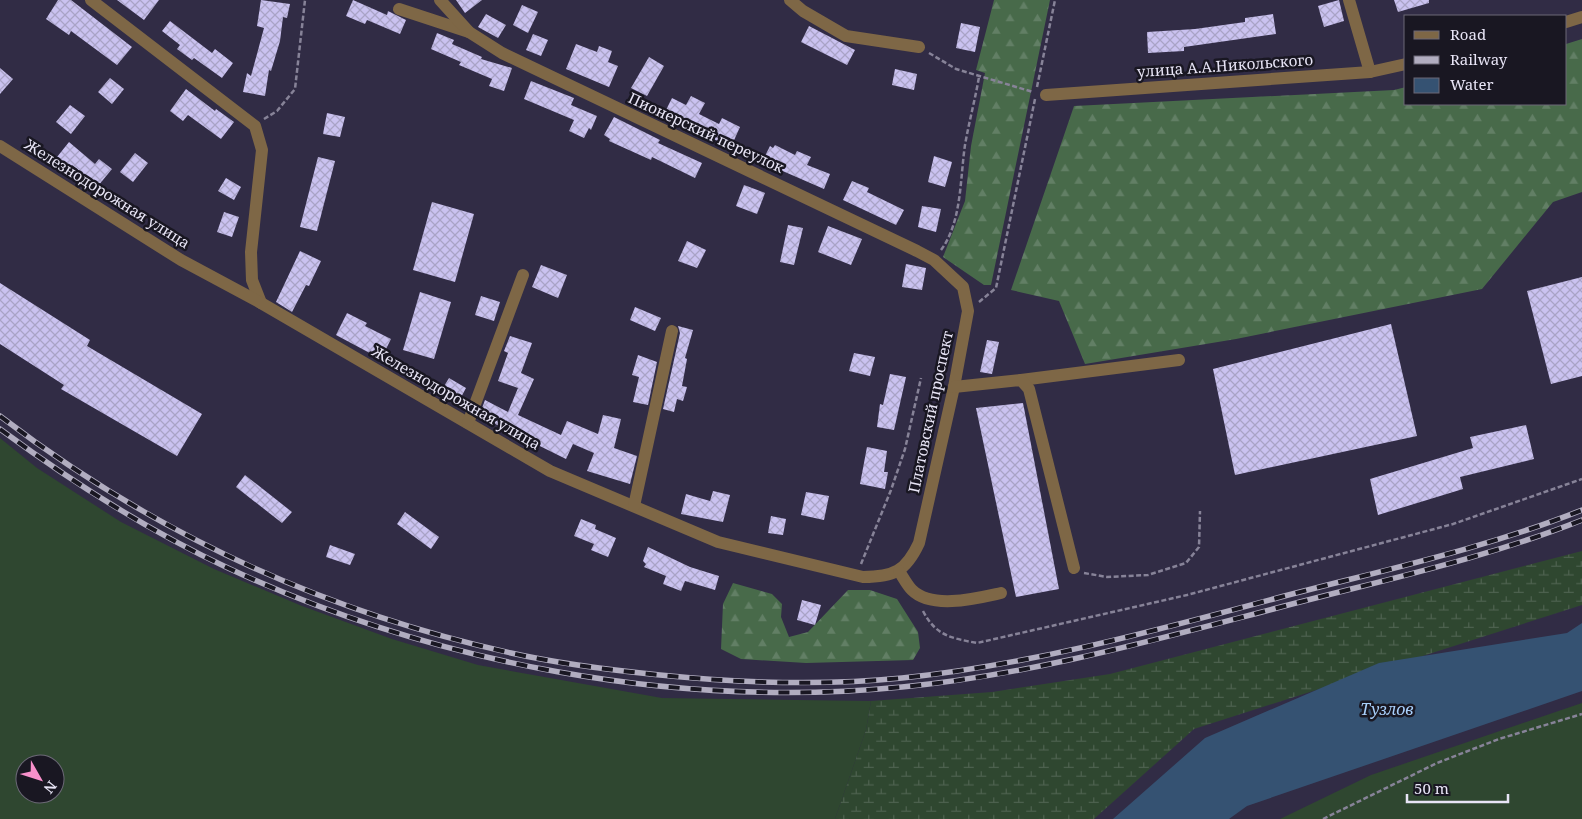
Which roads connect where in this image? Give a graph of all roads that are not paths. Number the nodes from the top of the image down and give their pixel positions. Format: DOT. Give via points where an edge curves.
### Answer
graph roads {
  1 [pos="91,0"];
  2 [pos="440,0"];
  3 [pos="790,0"];
  4 [pos="1349,0"];
  5 [pos="399,9"];
  6 [pos="1582,17"];
  7 [pos="1567,22"];
  8 [pos="469,32"];
  9 [pos="919,47"];
  10 [pos="1404,64"];
  11 [pos="1370,72"];
  12 [pos="1046,95"];
  13 [pos="0,146"];
  14 [pos="523,275"];
  15 [pos="963,287"];
  16 [pos="260,303"];
  17 [pos="672,331"];
  18 [pos="1179,360"];
  19 [pos="1020,380"];
  20 [pos="954,387"];
  21 [pos="468,424"];
  22 [pos="634,506"];
  23 [pos="1074,568"];
  24 [pos="899,571"];
  25 [pos="1001,593"];
  1 -- 16 [label="street" via="255,126 262,150 251,252 252,280"];
  2 -- 8 [label="street, Пионерский переулок"];
  3 -- 9 [label="street" via="846,36"];
  4 -- 11 [label="street"];
  5 -- 8 [label="street"];
  6 -- 7 [label="street"];
  8 -- 15 [label="street, Пионерский переулок" via="502,53 934,260"];
  10 -- 11 [label="street, улица А.А.Никольского"];
  11 -- 12 [label="street, улица А.А.Никольского"];
  13 -- 16 [label="street, Железнодорожная улица" via="181,260"];
  14 -- 21 [label="street"];
  15 -- 20 [label="street, Платовский проспект" via="968,311"];
  16 -- 21 [label="street, Железнодорожная улица"];
  17 -- 22 [label="street"];
  18 -- 19 [label="street"];
  19 -- 20 [label="street"];
  19 -- 23 [label="street" via="1029,388"];
  20 -- 24 [label="street, Платовский проспект" via="919,543 911,559"];
  21 -- 22 [label="street, Железнодорожная улица" via="550,472"];
  22 -- 24 [label="street, Железнодорожная улица" via="718,542 856,575 883,577"];
  24 -- 25 [label="street" via="913,592 934,600 965,600"];
}
